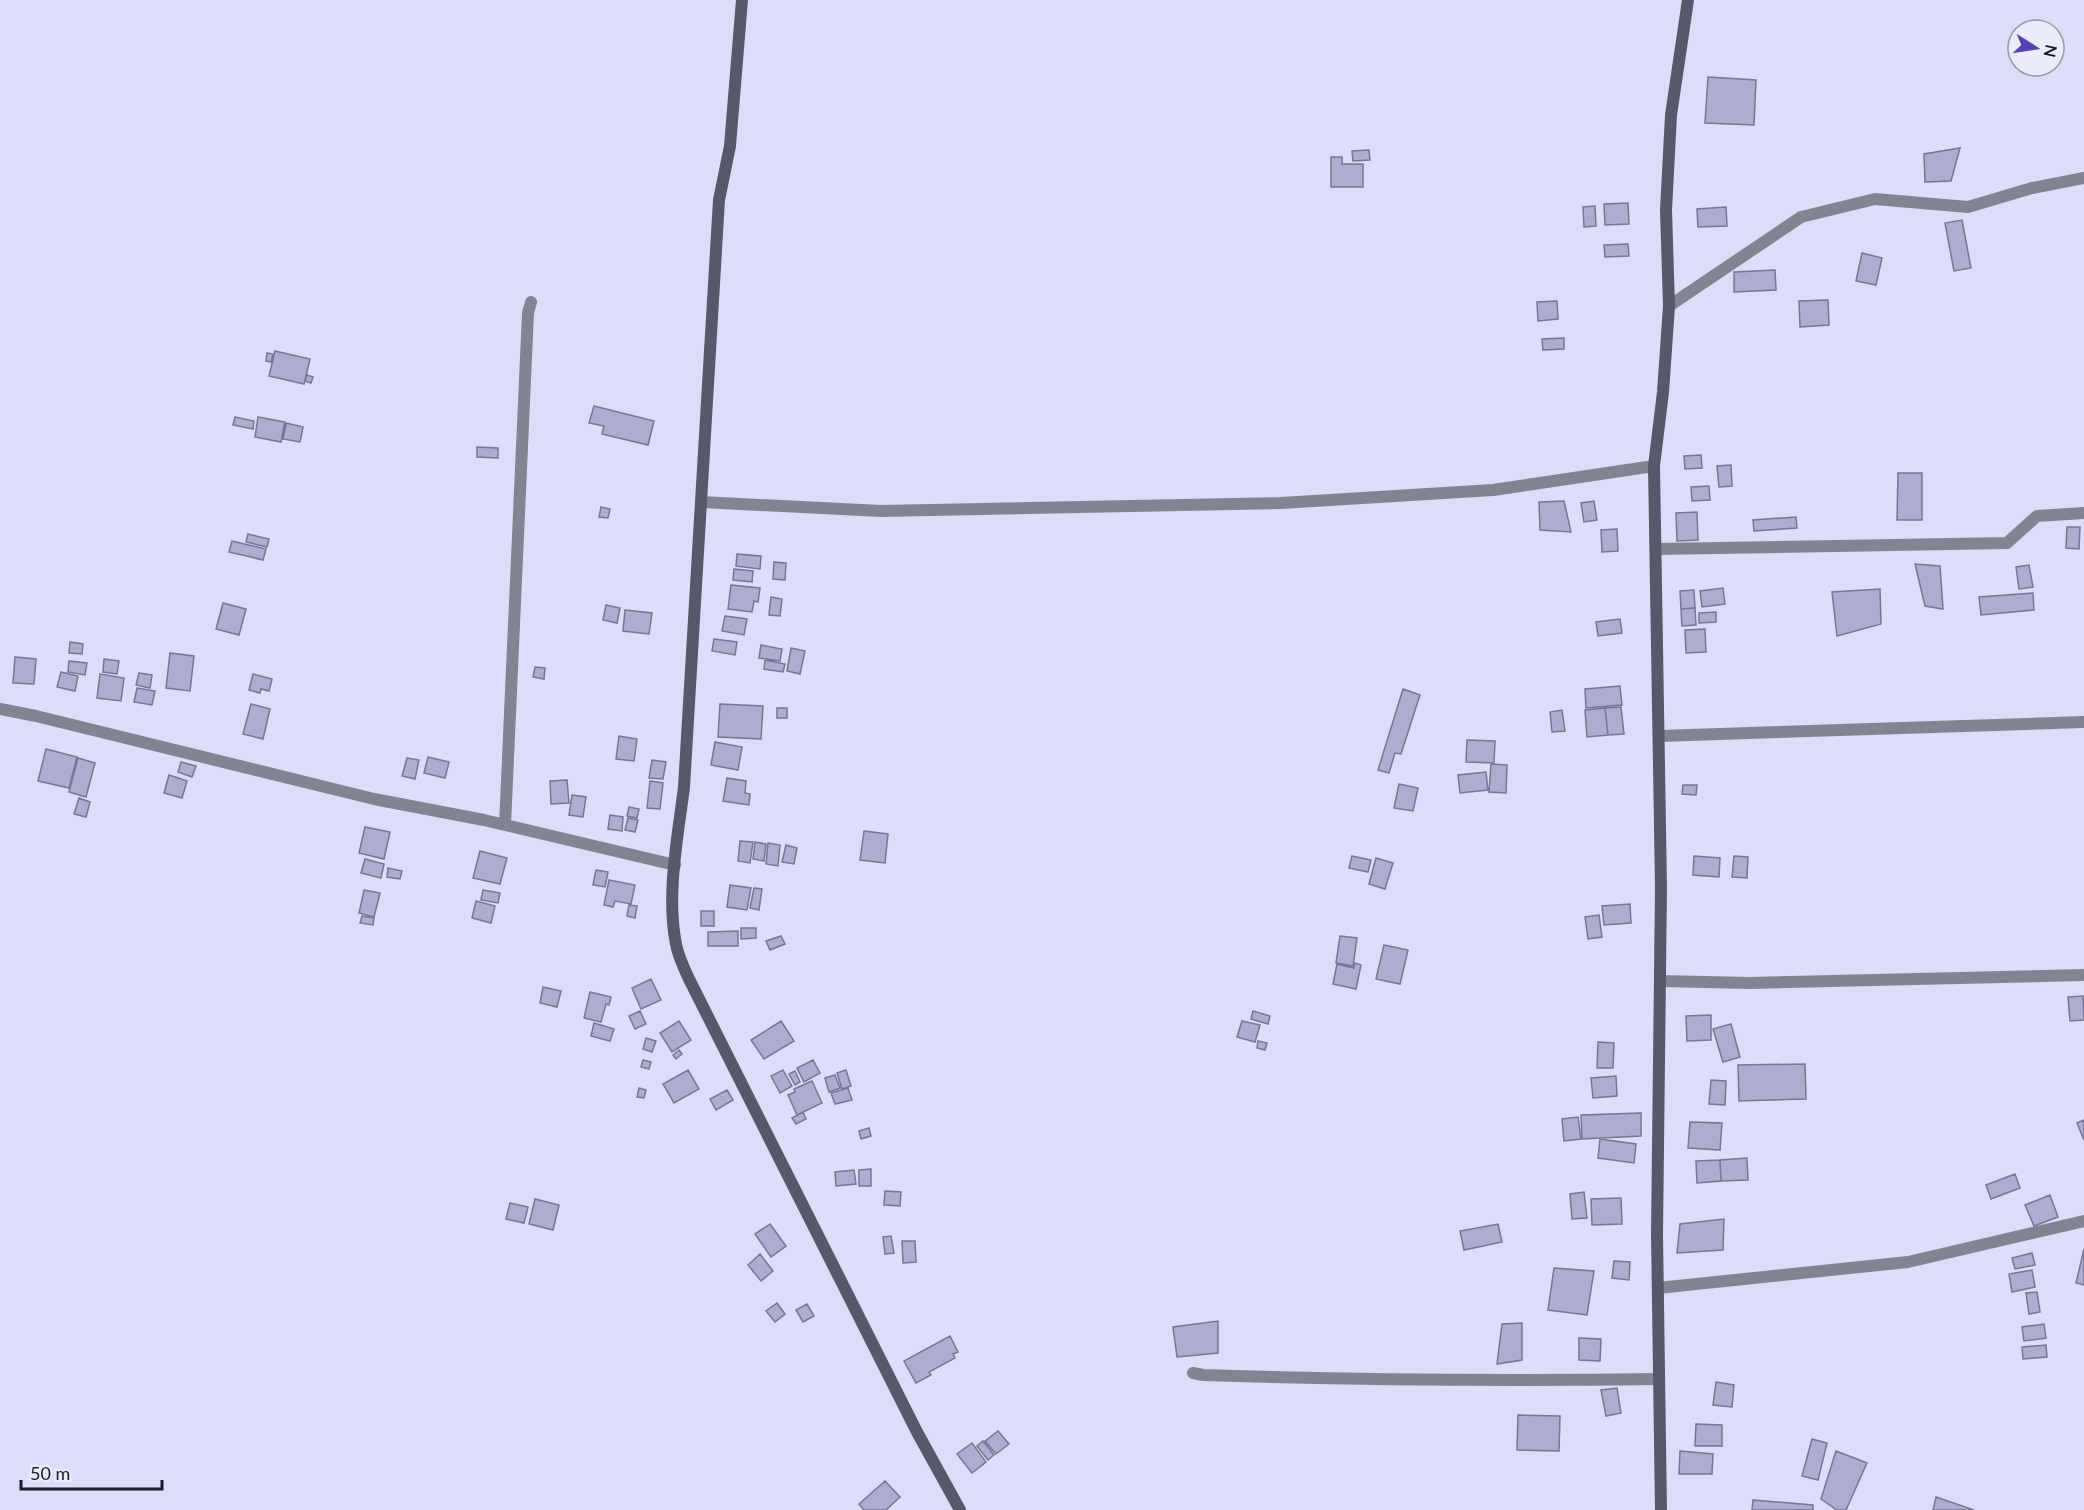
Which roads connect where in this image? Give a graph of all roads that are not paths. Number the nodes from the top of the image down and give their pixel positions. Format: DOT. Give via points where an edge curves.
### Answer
graph roads {
  1 [pos="742,0"];
  2 [pos="1688,0"];
  3 [pos="2084,178"];
  4 [pos="531,302"];
  5 [pos="1669,306"];
  6 [pos="1654,466"];
  7 [pos="701,502"];
  8 [pos="2084,513"];
  9 [pos="1656,549"];
  10 [pos="0,709"];
  11 [pos="2084,722"];
  12 [pos="1659,736"];
  13 [pos="506,825"];
  14 [pos="675,866"];
  15 [pos="2084,975"];
  16 [pos="1660,981"];
  17 [pos="2084,1221"];
  18 [pos="1658,1288"];
  19 [pos="1193,1373"];
  20 [pos="1659,1379"];
  21 [pos="960,1510"];
  22 [pos="1661,1510"];
  1 -- 7 [label="street" via="730,146 719,201"];
  2 -- 5 [label="street" via="1671,115 1666,210"];
  3 -- 5 [label="street" via="1968,207 1875,199 1801,217"];
  4 -- 13 [label="street"];
  5 -- 6 [label="street"];
  6 -- 7 [label="street" via="1493,490 1281,503 881,512"];
  6 -- 9 [label="street"];
  7 -- 14 [label="street" via="684,787"];
  8 -- 9 [label="street" via="2037,516 2007,543"];
  9 -- 12 [label="street"];
  10 -- 13 [label="street" via="374,799"];
  11 -- 12 [label="street"];
  12 -- 16 [label="street"];
  13 -- 14 [label="street"];
  14 -- 21 [label="street" via="672,915 676,946 688,979"];
  15 -- 16 [label="street" via="1750,983"];
  16 -- 18 [label="street"];
  17 -- 18 [label="street" via="1908,1262"];
  18 -- 20 [label="street"];
  19 -- 20 [label="street" via="1329,1379"];
  20 -- 22 [label="street"];
}
